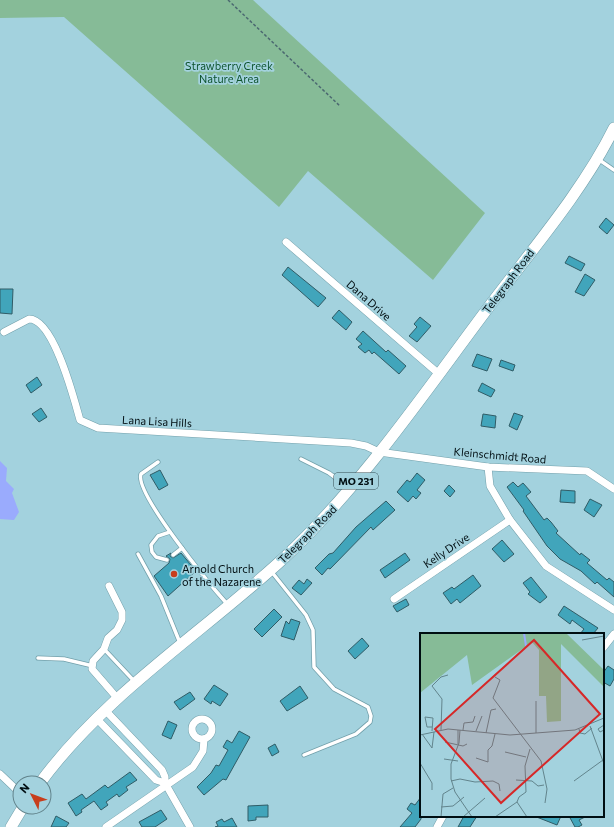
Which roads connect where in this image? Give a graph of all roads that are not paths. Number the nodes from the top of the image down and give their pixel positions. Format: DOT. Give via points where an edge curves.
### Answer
graph roads {
  1 [pos="614,128"];
  2 [pos="597,159"];
  3 [pos="614,170"];
  4 [pos="286,242"];
  5 [pos="4,332"];
  6 [pos="439,374"];
  7 [pos="379,452"];
  8 [pos="301,459"];
  9 [pos="158,462"];
  10 [pos="488,467"];
  11 [pos="349,489"];
  12 [pos="614,489"];
  13 [pos="510,520"];
  14 [pos="170,532"];
  15 [pos="182,548"];
  16 [pos="138,554"];
  17 [pos="173,555"];
  18 [pos="167,560"];
  19 [pos="270,570"];
  20 [pos="109,586"];
  21 [pos="394,599"];
  22 [pos="228,605"];
  23 [pos="614,610"];
  24 [pos="614,634"];
  25 [pos="181,646"];
  26 [pos="604,647"];
  27 [pos="104,650"];
  28 [pos="38,658"];
  29 [pos="93,666"];
  30 [pos="136,683"];
  31 [pos="118,699"];
  32 [pos="101,715"];
  33 [pos="204,739"];
  34 [pos="304,755"];
  35 [pos="0,774"];
  36 [pos="47,775"];
  37 [pos="166,784"];
  38 [pos="12,785"];
  39 [pos="19,815"];
  40 [pos="442,817"];
  41 [pos="11,827"];
  42 [pos="106,827"];
  43 [pos="190,827"];
  44 [pos="437,827"];
  1 -- 2 [label="main road, Telegraph Road / MO 231"];
  2 -- 3 [label="lane"];
  2 -- 6 [label="main road, Telegraph Road / MO 231" via="582,183"];
  4 -- 6 [label="street, Dana Drive"];
  5 -- 7 [label="street, Lana Lisa Hills" via="29,319 40,322 59,355 80,420 98,428 343,442 366,446"];
  6 -- 7 [label="main road, Telegraph Road / MO 231"];
  7 -- 10 [label="street, Kleinschmidt Road"];
  7 -- 11 [label="main road, Telegraph Road / MO 231"];
  8 -- 11 [label="lane" via="329,474"];
  9 -- 14 [label="lane" via="144,472 140,477 141,483"];
  10 -- 12 [label="street, Kleinschmidt Road" via="587,471"];
  10 -- 13 [label="street" via="490,486"];
  11 -- 19 [label="main road, Telegraph Road / MO 231" via="310,532"];
  13 -- 21 [label="street, Kelly Drive"];
  13 -- 23 [label="street" via="546,566"];
  14 -- 15 [label="lane"];
  14 -- 18 [label="lane" via="158,536 152,545 156,557"];
  15 -- 17 [label="lane"];
  15 -- 22 [label="lane"];
  16 -- 25 [label="lane" via="161,596"];
  19 -- 22 [label="main road, Telegraph Road / MO 231"];
  19 -- 34 [label="lane" via="306,615 313,630 314,668 334,689 368,707 371,716 370,722 356,734"];
  20 -- 27 [label="street" via="122,612 122,620 117,630 108,638"];
  22 -- 25 [label="main road, Telegraph Road / MO 231"];
  24 -- 26 [label="street"];
  25 -- 30 [label="main road, Telegraph Road / MO 231"];
  27 -- 29 [label="street" via="93,661"];
  27 -- 30 [label="lane"];
  28 -- 29 [label="lane" via="64,659"];
  29 -- 31 [label="street" via="92,669"];
  30 -- 31 [label="main road, Telegraph Road / MO 231"];
  31 -- 32 [label="main road, Telegraph Road / MO 231"];
  32 -- 36 [label="main road, Telegraph Road / MO 231"];
  32 -- 37 [label="street" via="156,780"];
  32 -- 37 [label="street" via="158,765 164,774"];
  33 -- 37 [label="street" via="199,760 193,767"];
  35 -- 38 [label="street"];
  37 -- 42 [label="street"];
  37 -- 43 [label="street"];
  39 -- 41 [label="main road"];
  40 -- 44 [label="street"];
}
